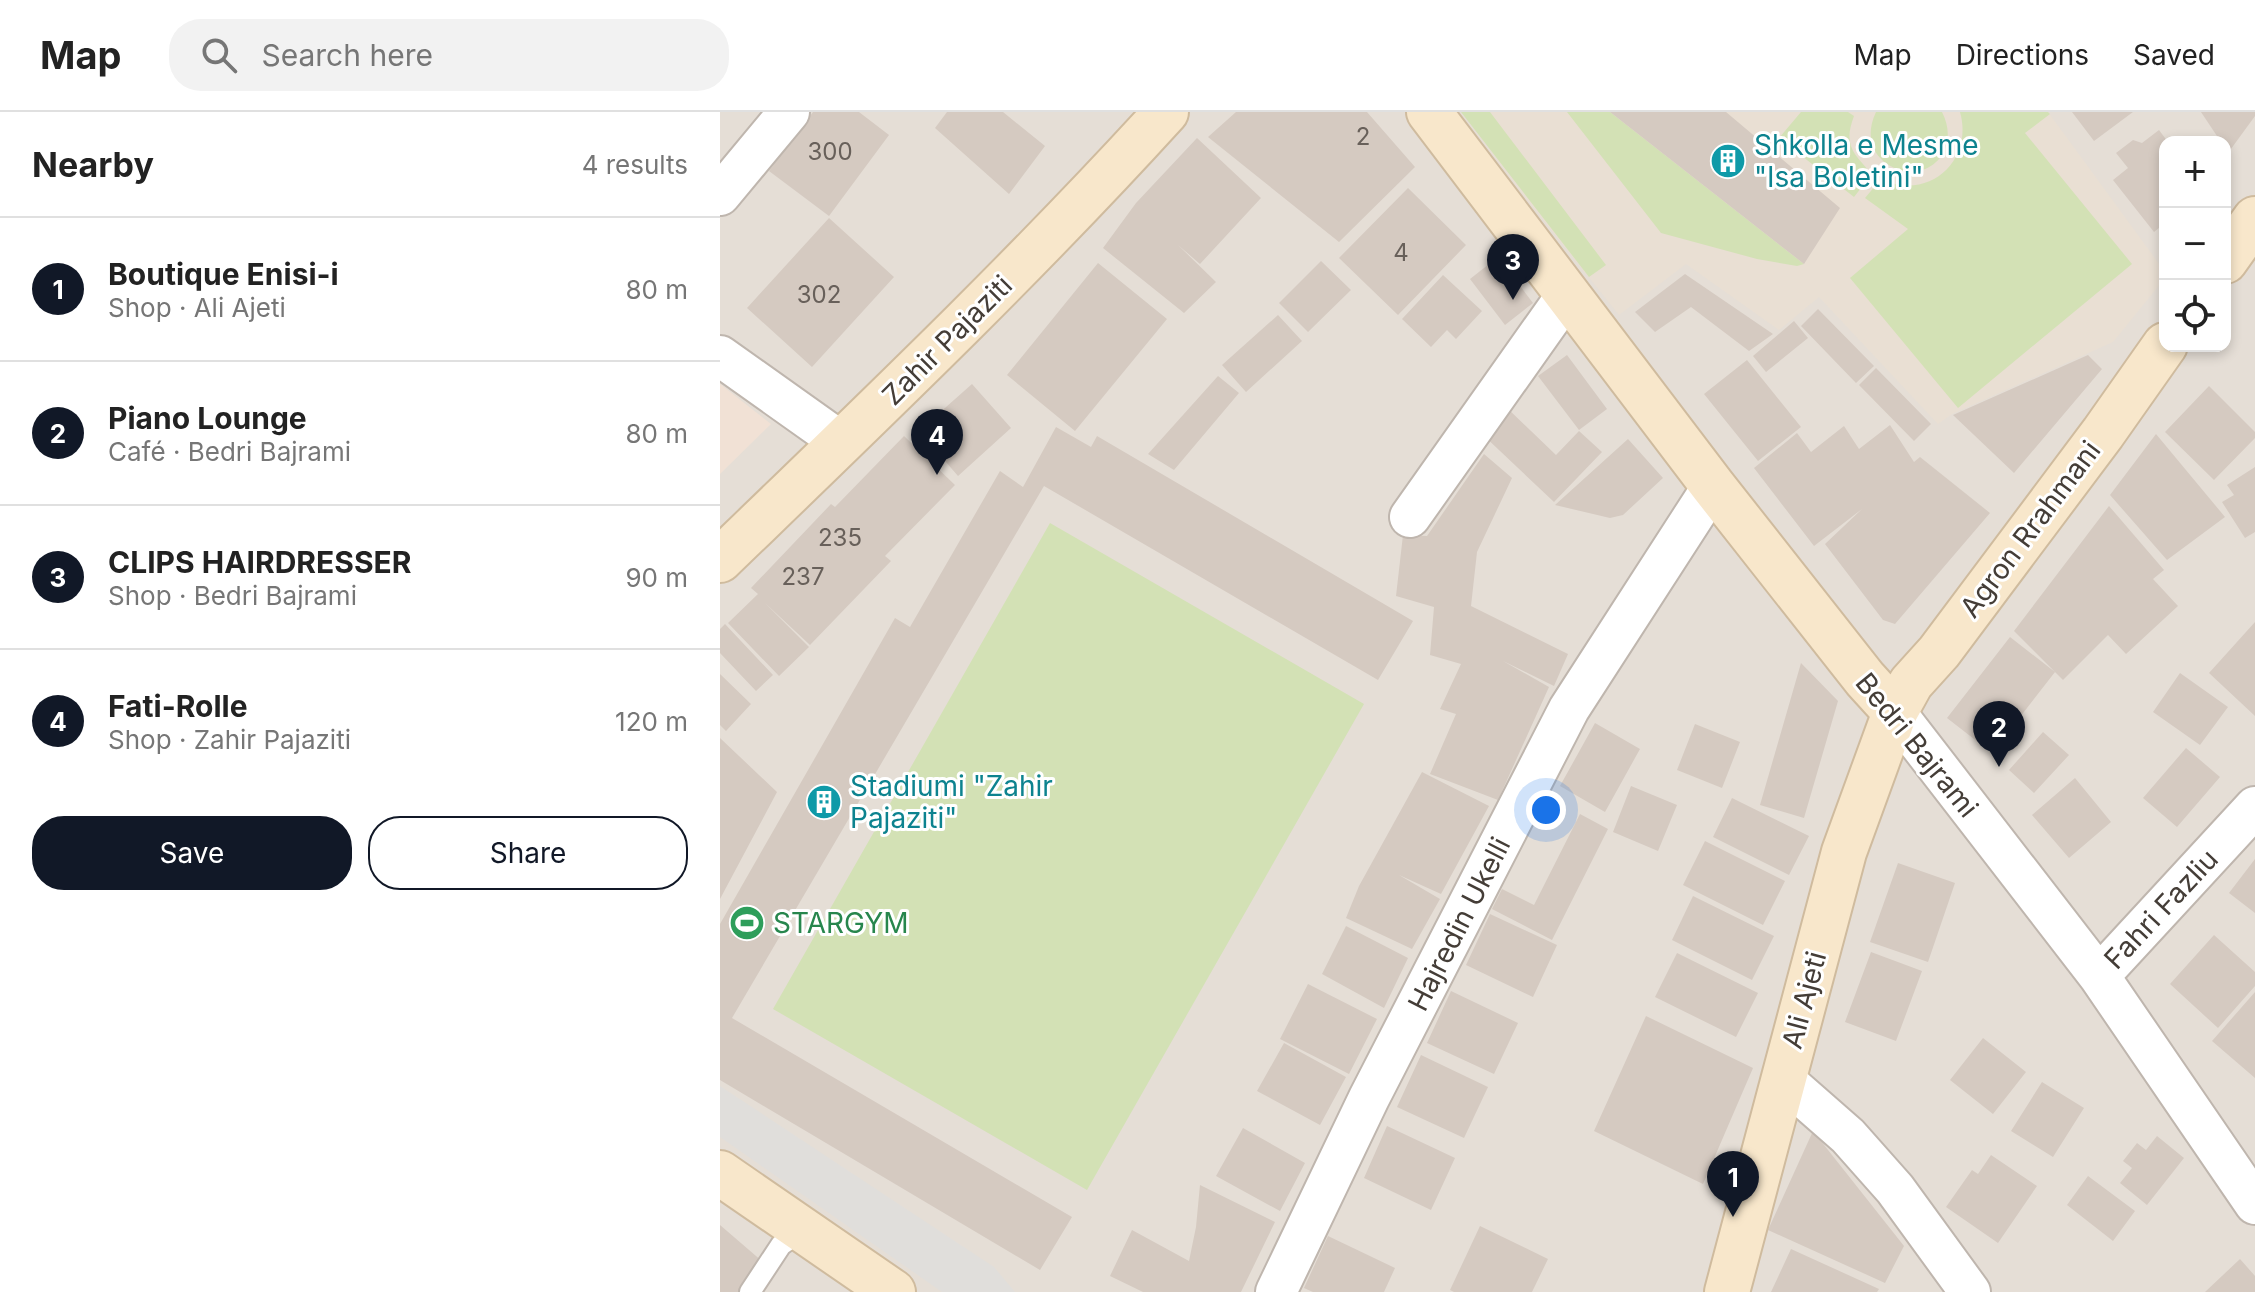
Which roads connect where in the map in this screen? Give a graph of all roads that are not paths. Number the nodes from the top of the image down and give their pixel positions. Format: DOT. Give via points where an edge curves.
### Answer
graph roads {
  1 [pos="789,112"];
  2 [pos="1166,112"];
  3 [pos="1429,112"];
  4 [pos="720,195"];
  5 [pos="2255,219"];
  6 [pos="2231,253"];
  7 [pos="1567,295"];
  8 [pos="2160,352"];
  9 [pos="720,356"];
  10 [pos="841,442"];
  11 [pos="1713,486"];
  12 [pos="1410,517"];
  13 [pos="720,560"];
  14 [pos="1895,712"];
  15 [pos="2255,807"];
  16 [pos="2099,976"];
  17 [pos="1783,1079"];
  18 [pos="720,1173"];
  19 [pos="2255,1204"];
  20 [pos="804,1229"];
  21 [pos="750,1292"];
  22 [pos="893,1292"];
  23 [pos="1276,1292"];
  24 [pos="1727,1292"];
  25 [pos="1970,1292"];
  1 -- 4 [label="street"];
  2 -- 10 [label="main road, Zahir Pajaziti" via="1075,212"];
  3 -- 7 [label="main road, Bedri Bajrami"];
  5 -- 6 [label="main road"];
  7 -- 11 [label="main road, Bedri Bajrami"];
  7 -- 12 [label="street"];
  8 -- 14 [label="main road, Agron Rrahmani" via="1911,683"];
  9 -- 10 [label="street"];
  10 -- 13 [label="main road, Zahir Pajaziti"];
  11 -- 14 [label="main road, Bedri Bajrami"];
  11 -- 23 [label="street, Hajredin Ukelli" via="1569,709 1369,1098"];
  14 -- 16 [label="street, Bedri Bajrami"];
  14 -- 17 [label="main road, Ali Ajeti" via="1844,852"];
  15 -- 16 [label="street, Fahri Fazliu"];
  16 -- 19 [label="street, Bedri Bajrami"];
  17 -- 24 [label="main road, Ali Ajeti"];
  17 -- 25 [label="street" via="1848,1136 1895,1189"];
  18 -- 20 [label="main road"];
  20 -- 21 [label="lane" via="781,1245"];
  20 -- 22 [label="main road"];
}
